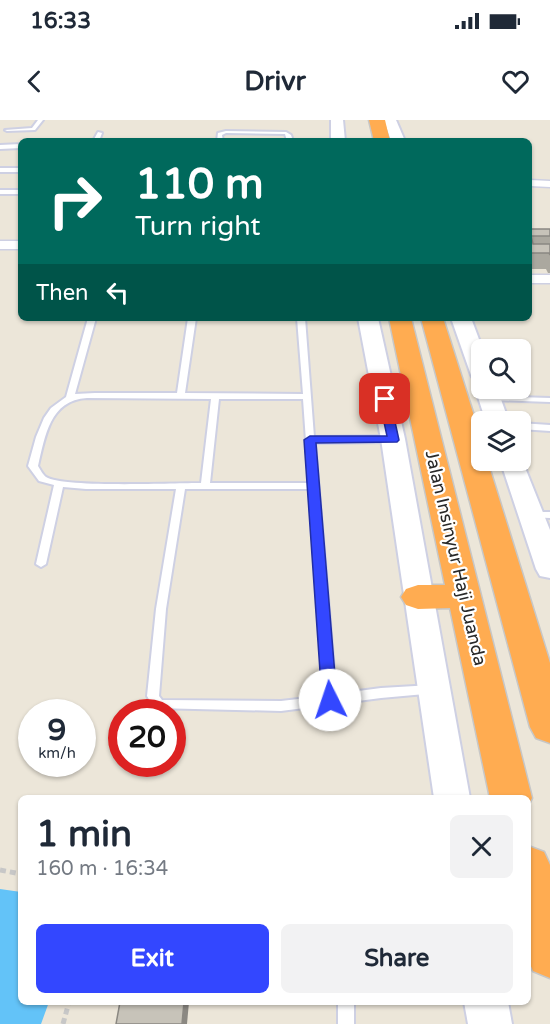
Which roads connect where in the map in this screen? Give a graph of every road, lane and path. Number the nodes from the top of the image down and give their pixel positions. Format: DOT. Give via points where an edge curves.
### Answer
graph roads {
  1 [pos="41,120"];
  2 [pos="337,120"];
  3 [pos="384,121"];
  4 [pos="7,130"];
  5 [pos="100,133"];
  6 [pos="98,138"];
  7 [pos="220,138"];
  8 [pos="290,138"];
  9 [pos="338,138"];
  10 [pos="382,138"];
  11 [pos="396,138"];
  12 [pos="18,146"];
  13 [pos="0,147"];
  14 [pos="0,170"];
  15 [pos="18,170"];
  16 [pos="532,183"];
  17 [pos="550,184"];
  18 [pos="0,192"];
  19 [pos="18,192"];
  20 [pos="0,245"];
  21 [pos="18,246"];
  22 [pos="532,279"];
  23 [pos="550,279"];
  24 [pos="91,321"];
  25 [pos="192,321"];
  26 [pos="301,321"];
  27 [pos="368,321"];
  28 [pos="401,321"];
  29 [pos="433,321"];
  30 [pos="462,321"];
  31 [pos="471,345"];
  32 [pos="181,396"];
  33 [pos="215,396"];
  34 [pos="307,397"];
  35 [pos="70,398"];
  36 [pos="531,398"];
  37 [pos="550,400"];
  38 [pos="531,427"];
  39 [pos="550,428"];
  40 [pos="310,440"];
  41 [pos="382,440"];
  42 [pos="517,471"];
  43 [pos="59,484"];
  44 [pos="181,486"];
  45 [pos="205,486"];
  46 [pos="313,486"];
  47 [pos="542,526"];
  48 [pos="41,564"];
  49 [pos="550,569"];
  50 [pos="465,596"];
  51 [pos="418,597"];
  52 [pos="422,691"];
  53 [pos="330,700"];
  54 [pos="550,727"];
  55 [pos="451,795"];
  56 [pos="510,795"];
  57 [pos="0,870"];
  58 [pos="18,873"];
  59 [pos="531,884"];
  60 [pos="542,950"];
  61 [pos="68,1005"];
  62 [pos="345,1005"];
  63 [pos="487,1005"];
  64 [pos="63,1024"];
  65 [pos="346,1024"];
  66 [pos="490,1024"];
  1 -- 4 [label="lane" via="33,129"];
  2 -- 9 [label="street"];
  3 -- 10 [label="highway"];
  3 -- 11 [label="street"];
  5 -- 6 [label="lane"];
  7 -- 8 [label="lane" via="226,132 286,133"];
  12 -- 13 [label="lane"];
  14 -- 15 [label="lane"];
  16 -- 17 [label="street"];
  18 -- 19 [label="lane"];
  20 -- 21 [label="street"];
  22 -- 23 [label="street"];
  24 -- 35 [label="lane"];
  25 -- 32 [label="lane"];
  26 -- 34 [label="lane"];
  27 -- 41 [label="street, Jalan Insinyur Haji Juanda"];
  28 -- 50 [label="highway, Jalan Insinyur Haji Juanda"];
  29 -- 54 [label="highway, Jalan Insinyur Haji Juanda"];
  30 -- 31 [label="street"];
  32 -- 33 [label="lane"];
  32 -- 35 [label="lane" via="98,394"];
  33 -- 34 [label="lane"];
  33 -- 45 [label="lane"];
  34 -- 40 [label="lane"];
  35 -- 43 [label="lane" via="54,408 33,466 42,479"];
  36 -- 37 [label="lane"];
  38 -- 39 [label="lane"];
  40 -- 41 [label="lane"];
  40 -- 46 [label="lane"];
  41 -- 51 [label="street, Jalan Insinyur Haji Juanda"];
  42 -- 47 [label="street"];
  43 -- 44 [label="lane"];
  43 -- 48 [label="lane"];
  44 -- 45 [label="lane"];
  44 -- 53 [label="lane" via="161,609 153,696 158,705 281,706"];
  45 -- 46 [label="lane"];
  46 -- 53 [label="lane"];
  47 -- 49 [label="street"];
  50 -- 51 [label="highway"];
  50 -- 56 [label="highway, Jalan Insinyur Haji Juanda"];
  51 -- 52 [label="street, Jalan Insinyur Haji Juanda"];
  52 -- 53 [label="lane"];
  52 -- 55 [label="street, Jalan Insinyur Haji Juanda"];
  57 -- 58 [label="path"];
  59 -- 60 [label="highway"];
  61 -- 64 [label="path"];
  62 -- 65 [label="lane"];
  63 -- 66 [label="street"];
}
